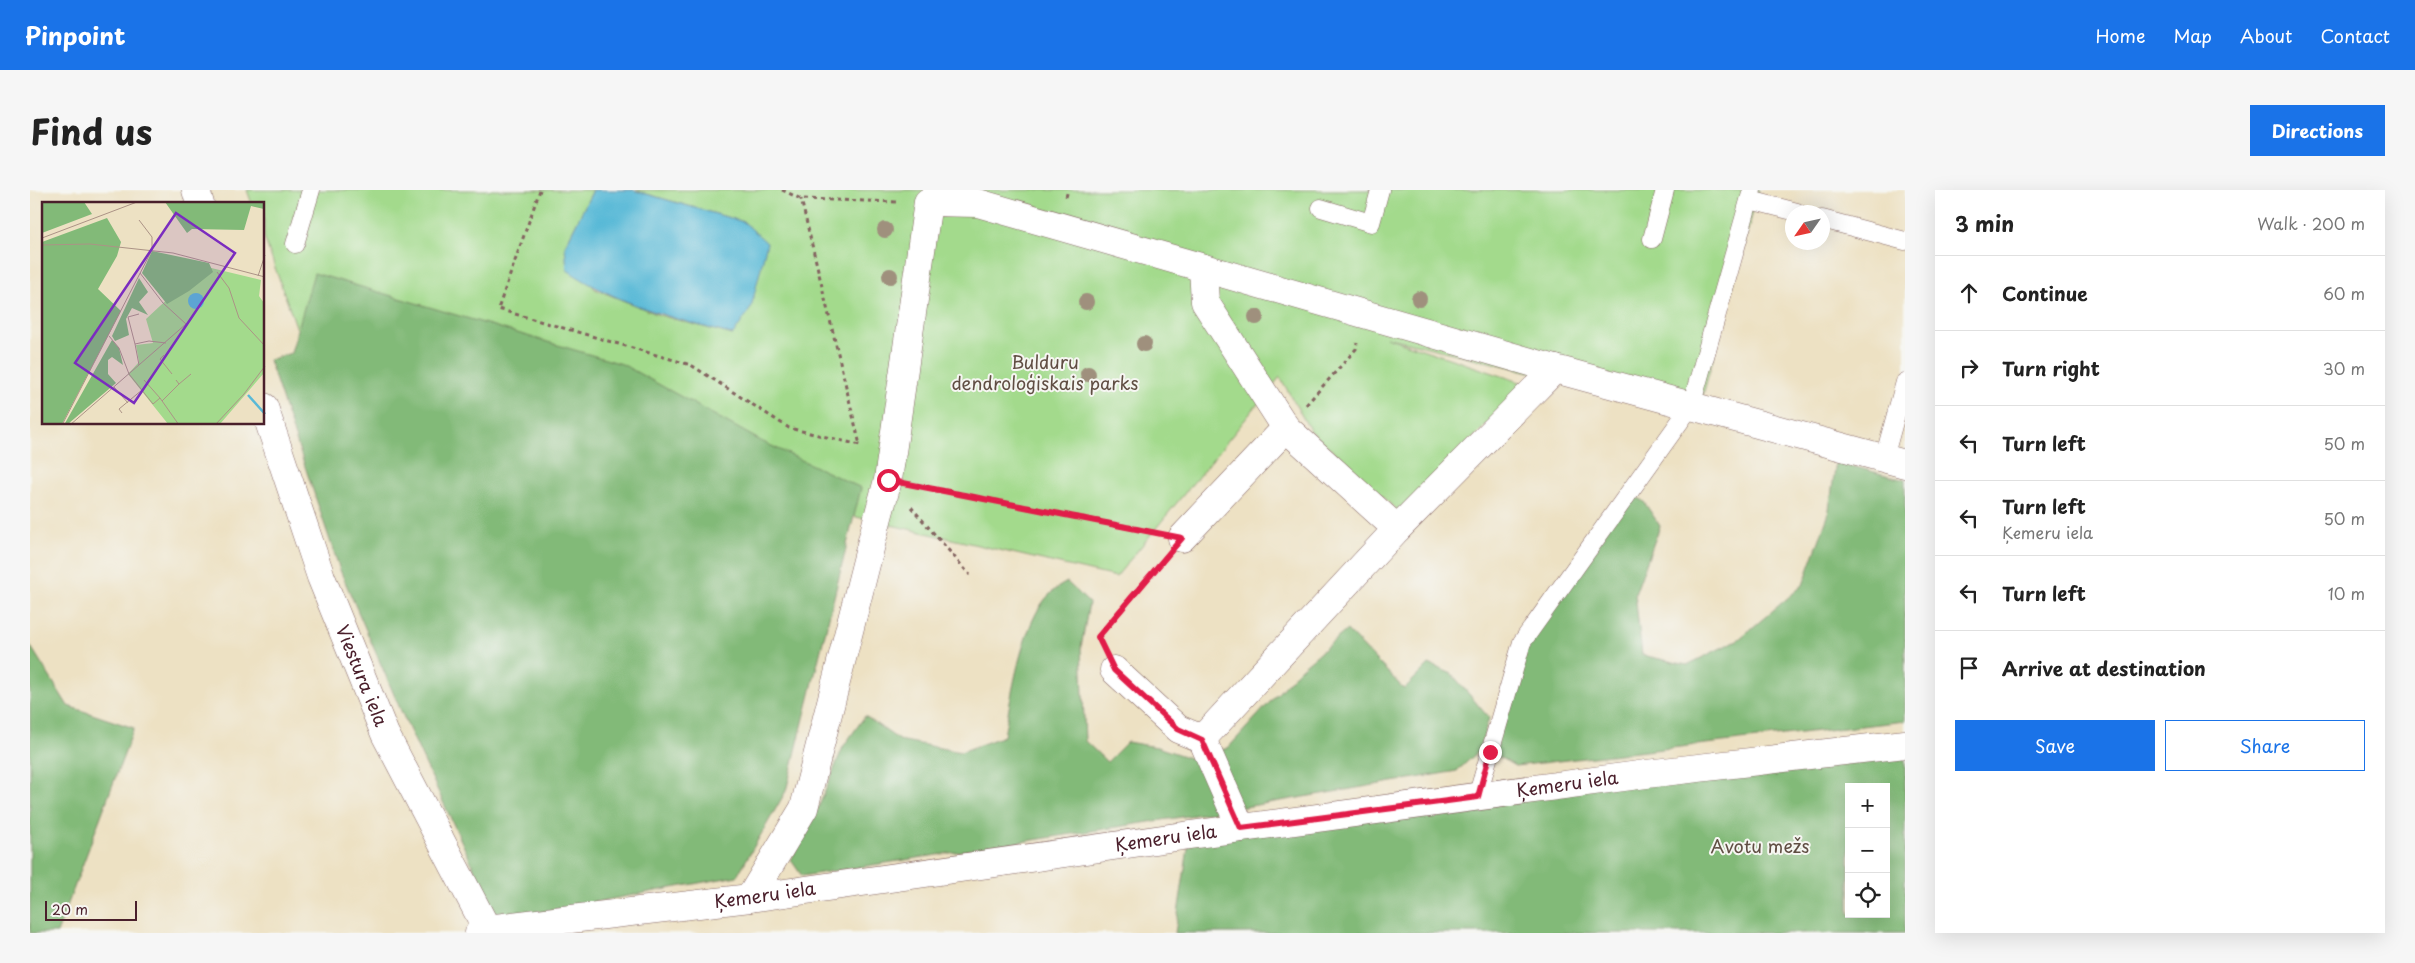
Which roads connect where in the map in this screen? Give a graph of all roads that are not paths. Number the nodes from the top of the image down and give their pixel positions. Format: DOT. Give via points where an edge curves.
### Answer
graph roads {
  1 [pos="311,190"];
  2 [pos="1380,190"];
  3 [pos="1665,190"];
  4 [pos="1751,195"];
  5 [pos="1320,208"];
  6 [pos="1785,208"];
  7 [pos="1830,221"];
  8 [pos="1652,239"];
  9 [pos="1905,241"];
  10 [pos="295,244"];
  11 [pos="1203,268"];
  12 [pos="1555,369"];
  13 [pos="1905,382"];
  14 [pos="1691,406"];
  15 [pos="265,410"];
  16 [pos="1286,428"];
  17 [pos="1895,461"];
  18 [pos="1396,529"];
  19 [pos="1182,538"];
  20 [pos="1114,670"];
  21 [pos="1202,740"];
  22 [pos="1905,744"];
  23 [pos="1478,797"];
  24 [pos="1241,828"];
  25 [pos="750,898"];
  26 [pos="485,932"];
  1 -- 10 [label="lane"];
  2 -- 5 [label="lane" via="1371,223"];
  3 -- 8 [label="lane"];
  4 -- 6 [label="lane"];
  4 -- 14 [label="lane"];
  7 -- 9 [label="lane"];
  11 -- 12 [label="street"];
  11 -- 16 [label="street" via="1204,302"];
  11 -- 25 [label="street" via="978,203 928,202 888,480 804,808"];
  12 -- 14 [label="street"];
  12 -- 18 [label="street"];
  13 -- 17 [label="lane"];
  14 -- 17 [label="street"];
  14 -- 23 [label="lane" via="1522,642"];
  15 -- 26 [label="street, Viestura iela" via="320,577 385,734"];
  16 -- 18 [label="street"];
  16 -- 19 [label="street"];
  18 -- 21 [label="street"];
  20 -- 21 [label="street" via="1178,729"];
  21 -- 24 [label="street"];
  22 -- 23 [label="street, Ķemeru iela"];
  23 -- 24 [label="street, Ķemeru iela"];
  24 -- 25 [label="street, Ķemeru iela"];
  25 -- 26 [label="street, Ķemeru iela"];
}
